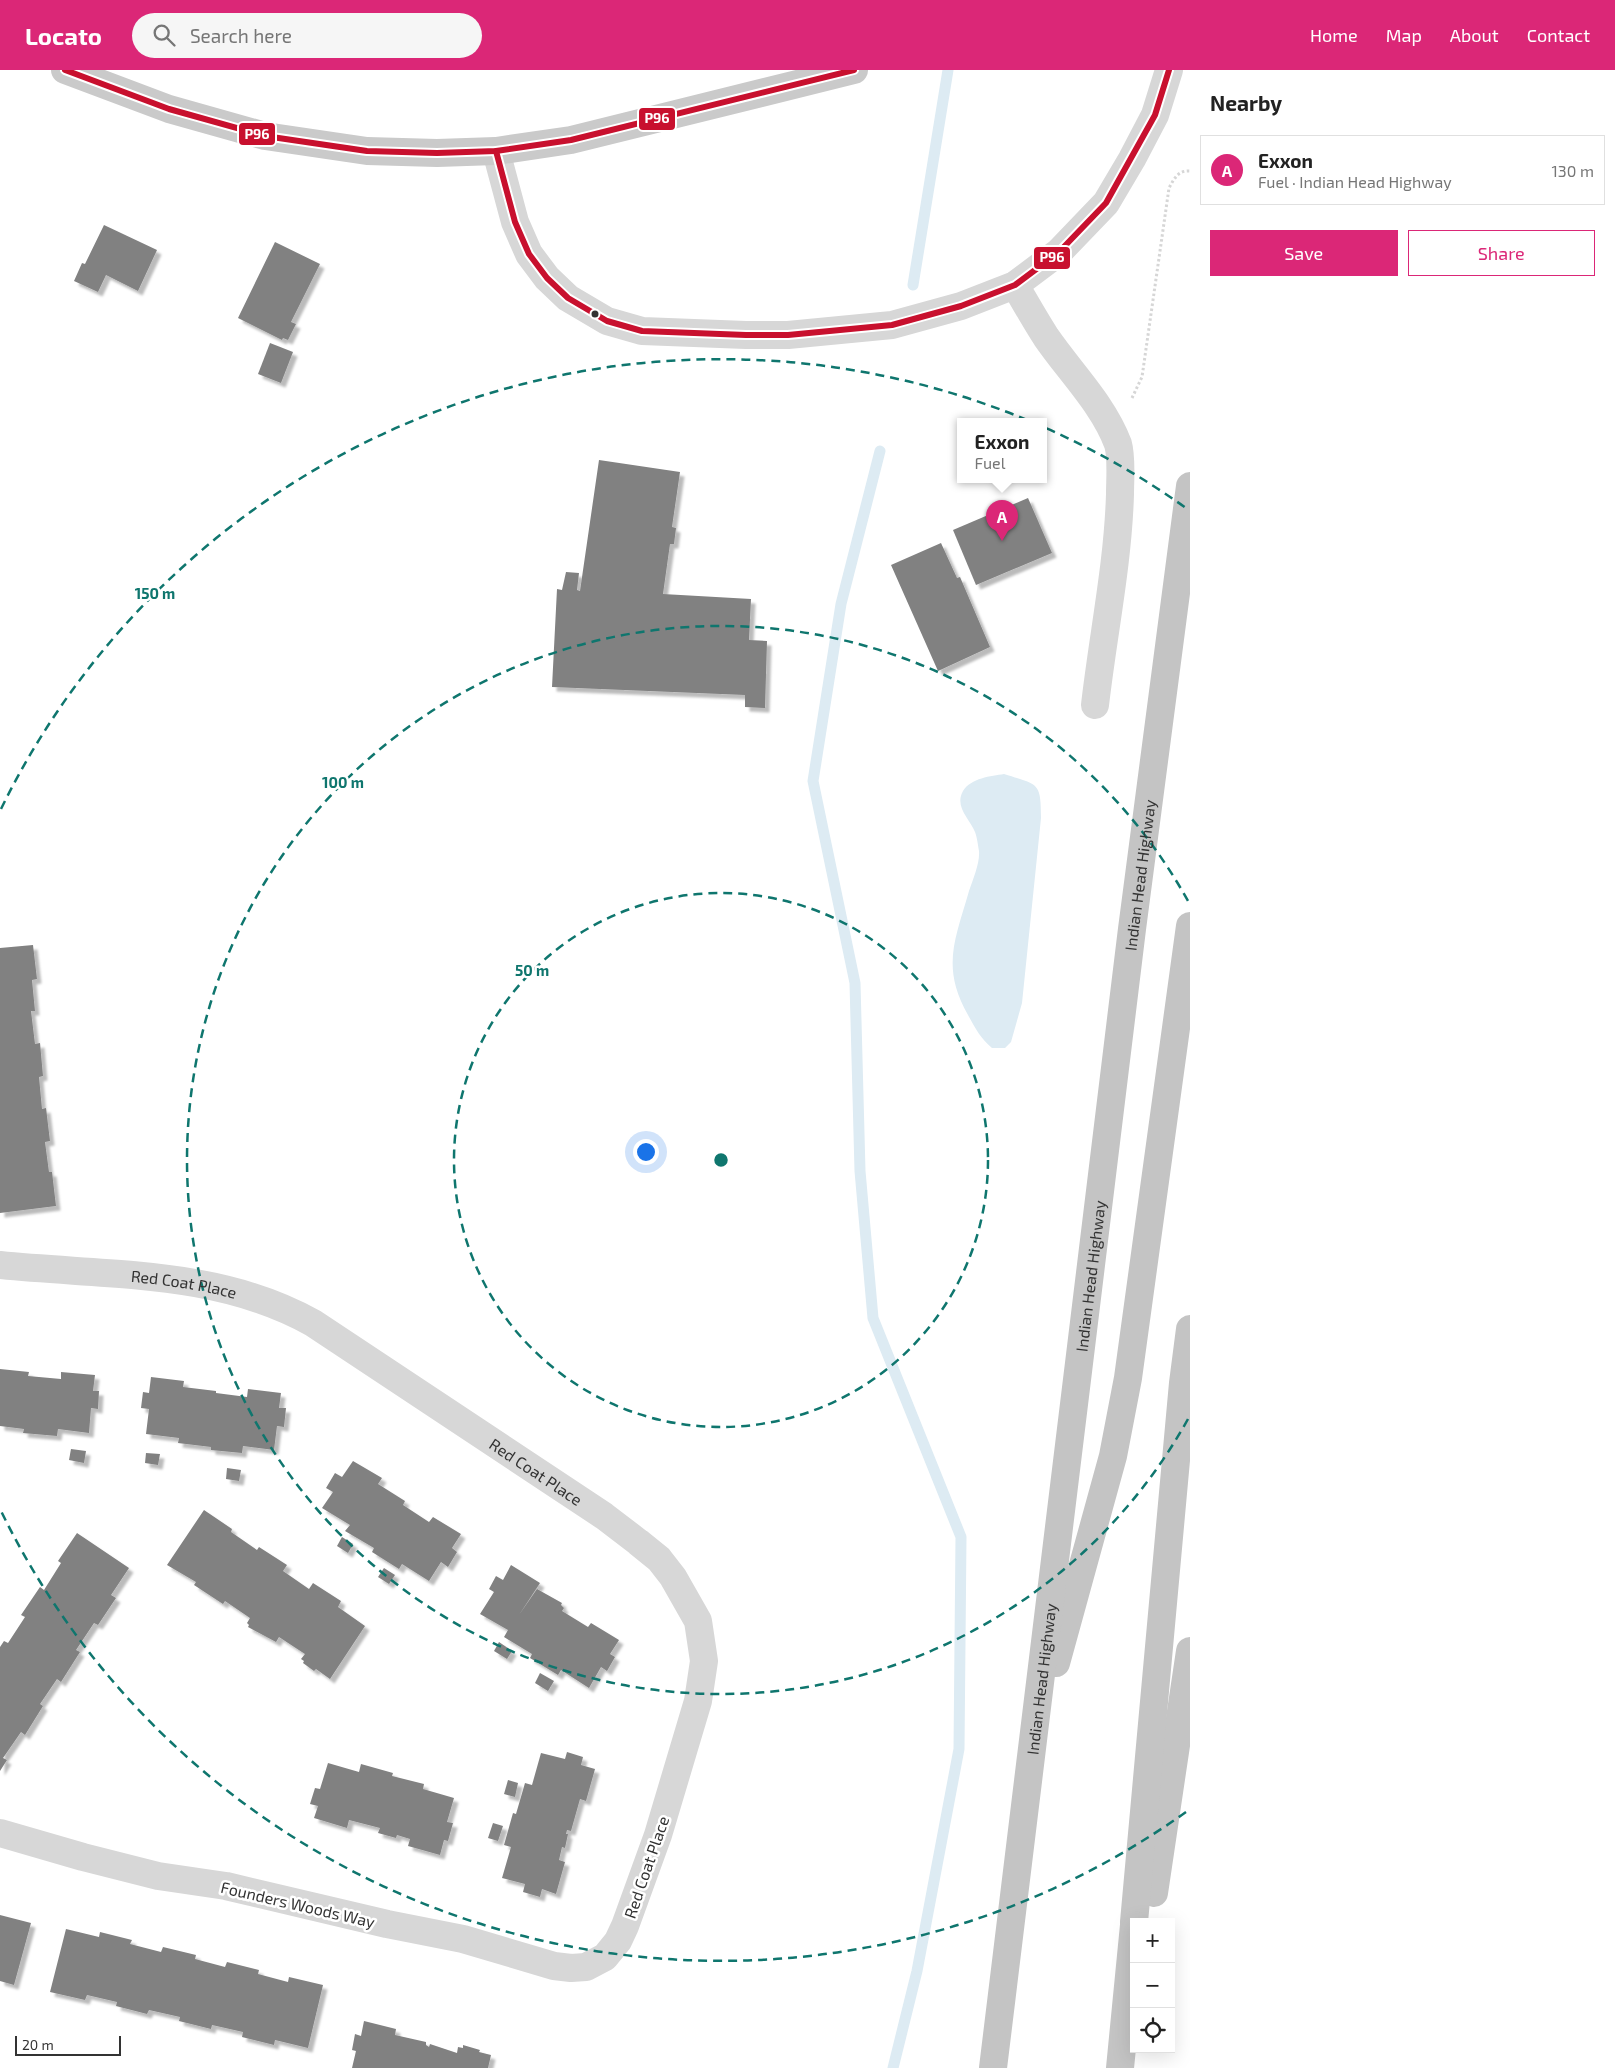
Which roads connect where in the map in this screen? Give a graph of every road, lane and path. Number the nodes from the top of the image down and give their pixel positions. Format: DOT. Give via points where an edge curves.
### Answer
graph roads {
  1 [pos="65,70"];
  2 [pos="854,70"];
  3 [pos="1169,70"];
  4 [pos="496,150"];
  5 [pos="1190,171"];
  6 [pos="1015,285"];
  7 [pos="1107,424"];
  8 [pos="1190,486"];
  9 [pos="1096,705"];
  10 [pos="1190,926"];
  11 [pos="0,1265"];
  12 [pos="1190,1329"];
  13 [pos="1190,1651"];
  14 [pos="1030,1756"];
  15 [pos="0,1834"];
  16 [pos="1134,1918"];
  17 [pos="1151,1918"];
  18 [pos="596,1962"];
  19 [pos="1130,1963"];
  20 [pos="1130,2053"];
  21 [pos="993,2068"];
  22 [pos="1120,2068"];
  23 [pos="1128,2068"];
  1 -- 4 [label="main road" via="169,109 265,136 367,151"];
  2 -- 4 [label="main road" via="571,140"];
  3 -- 6 [label="street" via="1155,115 1106,203 1059,252"];
  4 -- 6 [label="street" via="515,222 529,254 547,278 568,298 607,321 642,331 788,335 892,325 961,306"];
  5 -- 7 [label="path" via="1178,173 1169,188 1142,377 1130,401"];
  6 -- 7 [label="street" via="1046,337 1097,404"];
  7 -- 9 [label="street" via="1118,446 1120,509"];
  8 -- 14 [label="highway, Indian Head Highway"];
  10 -- 14 [label="highway" via="1128,1378 1115,1446"];
  11 -- 18 [label="street, Red Coat Place" via="169,1278 233,1290 286,1308 314,1323 604,1516 659,1559 673,1576 698,1621 703,1646 703,1676 661,1826 636,1898 618,1941 605,1957"];
  12 -- 16 [label="highway"];
  13 -- 17 [label="highway"];
  14 -- 21 [label="highway, Indian Head Highway"];
  15 -- 18 [label="street, Founders Woods Way" via="158,1876 226,1886 463,1939 554,1966 579,1968"];
  19 -- 22 [label="highway"];
  20 -- 23 [label="highway"];
}
